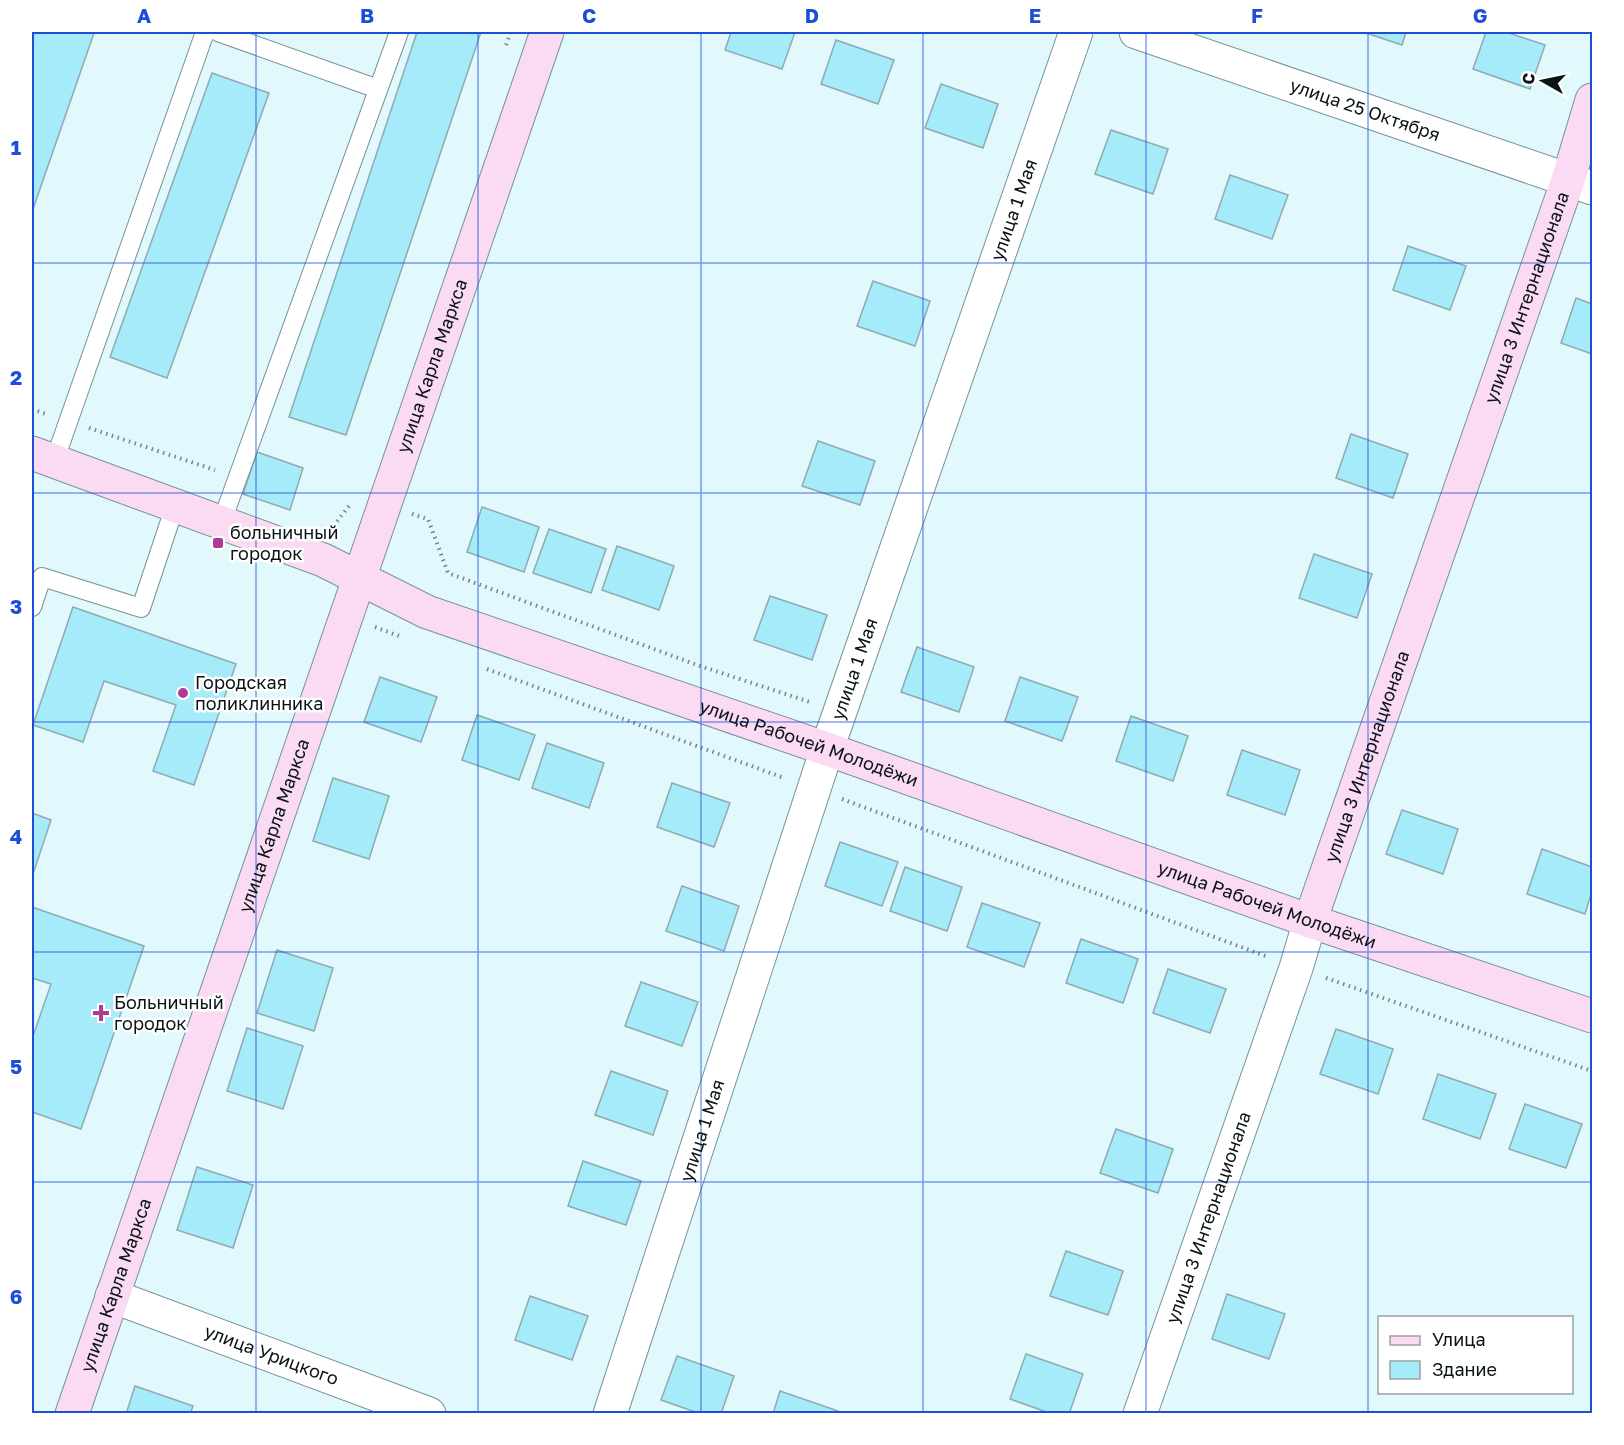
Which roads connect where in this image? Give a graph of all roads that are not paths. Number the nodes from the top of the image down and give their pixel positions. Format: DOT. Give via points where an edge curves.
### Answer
graph roads {
  1 [pos="205,32"];
  2 [pos="218,32"];
  3 [pos="399,32"];
  4 [pos="547,32"];
  5 [pos="1076,32"];
  6 [pos="1136,32"];
  7 [pos="378,89"];
  8 [pos="1593,100"];
  9 [pos="1580,184"];
  10 [pos="43,458"];
  11 [pos="175,506"];
  12 [pos="222,521"];
  13 [pos="360,578"];
  14 [pos="32,607"];
  15 [pos="827,748"];
  16 [pos="1310,921"];
  17 [pos="1593,1016"];
  18 [pos="112,1296"];
  19 [pos="72,1413"];
  20 [pos="429,1413"];
  21 [pos="610,1413"];
  22 [pos="1140,1413"];
  1 -- 10 [label="lane" via="69,422"];
  2 -- 7 [label="lane"];
  3 -- 7 [label="lane"];
  4 -- 13 [label="main road, улица Карла Маркса"];
  5 -- 15 [label="street, улица 1 Мая"];
  6 -- 9 [label="street, улица 25 Октября"];
  7 -- 12 [label="lane"];
  8 -- 9 [label="main road, улица 3 Интернационала"];
  9 -- 16 [label="main road, улица 3 Интернационала"];
  10 -- 11 [label="main road, улица Рабочей Молодёжи"];
  11 -- 12 [label="main road, улица Рабочей Молодёжи"];
  11 -- 14 [label="lane" via="141,608 42,577"];
  12 -- 13 [label="main road, улица Рабочей Молодёжи"];
  13 -- 15 [label="main road, улица Рабочей Молодёжи" via="427,612"];
  13 -- 18 [label="main road, улица Карла Маркса"];
  15 -- 16 [label="main road, улица Рабочей Молодёжи"];
  15 -- 21 [label="street, улица 1 Мая"];
  16 -- 17 [label="main road, улица Рабочей Молодёжи"];
  16 -- 22 [label="street, улица 3 Интернационала"];
  18 -- 19 [label="main road, улица Карла Маркса"];
  18 -- 20 [label="street, улица Урицкого"];
}
